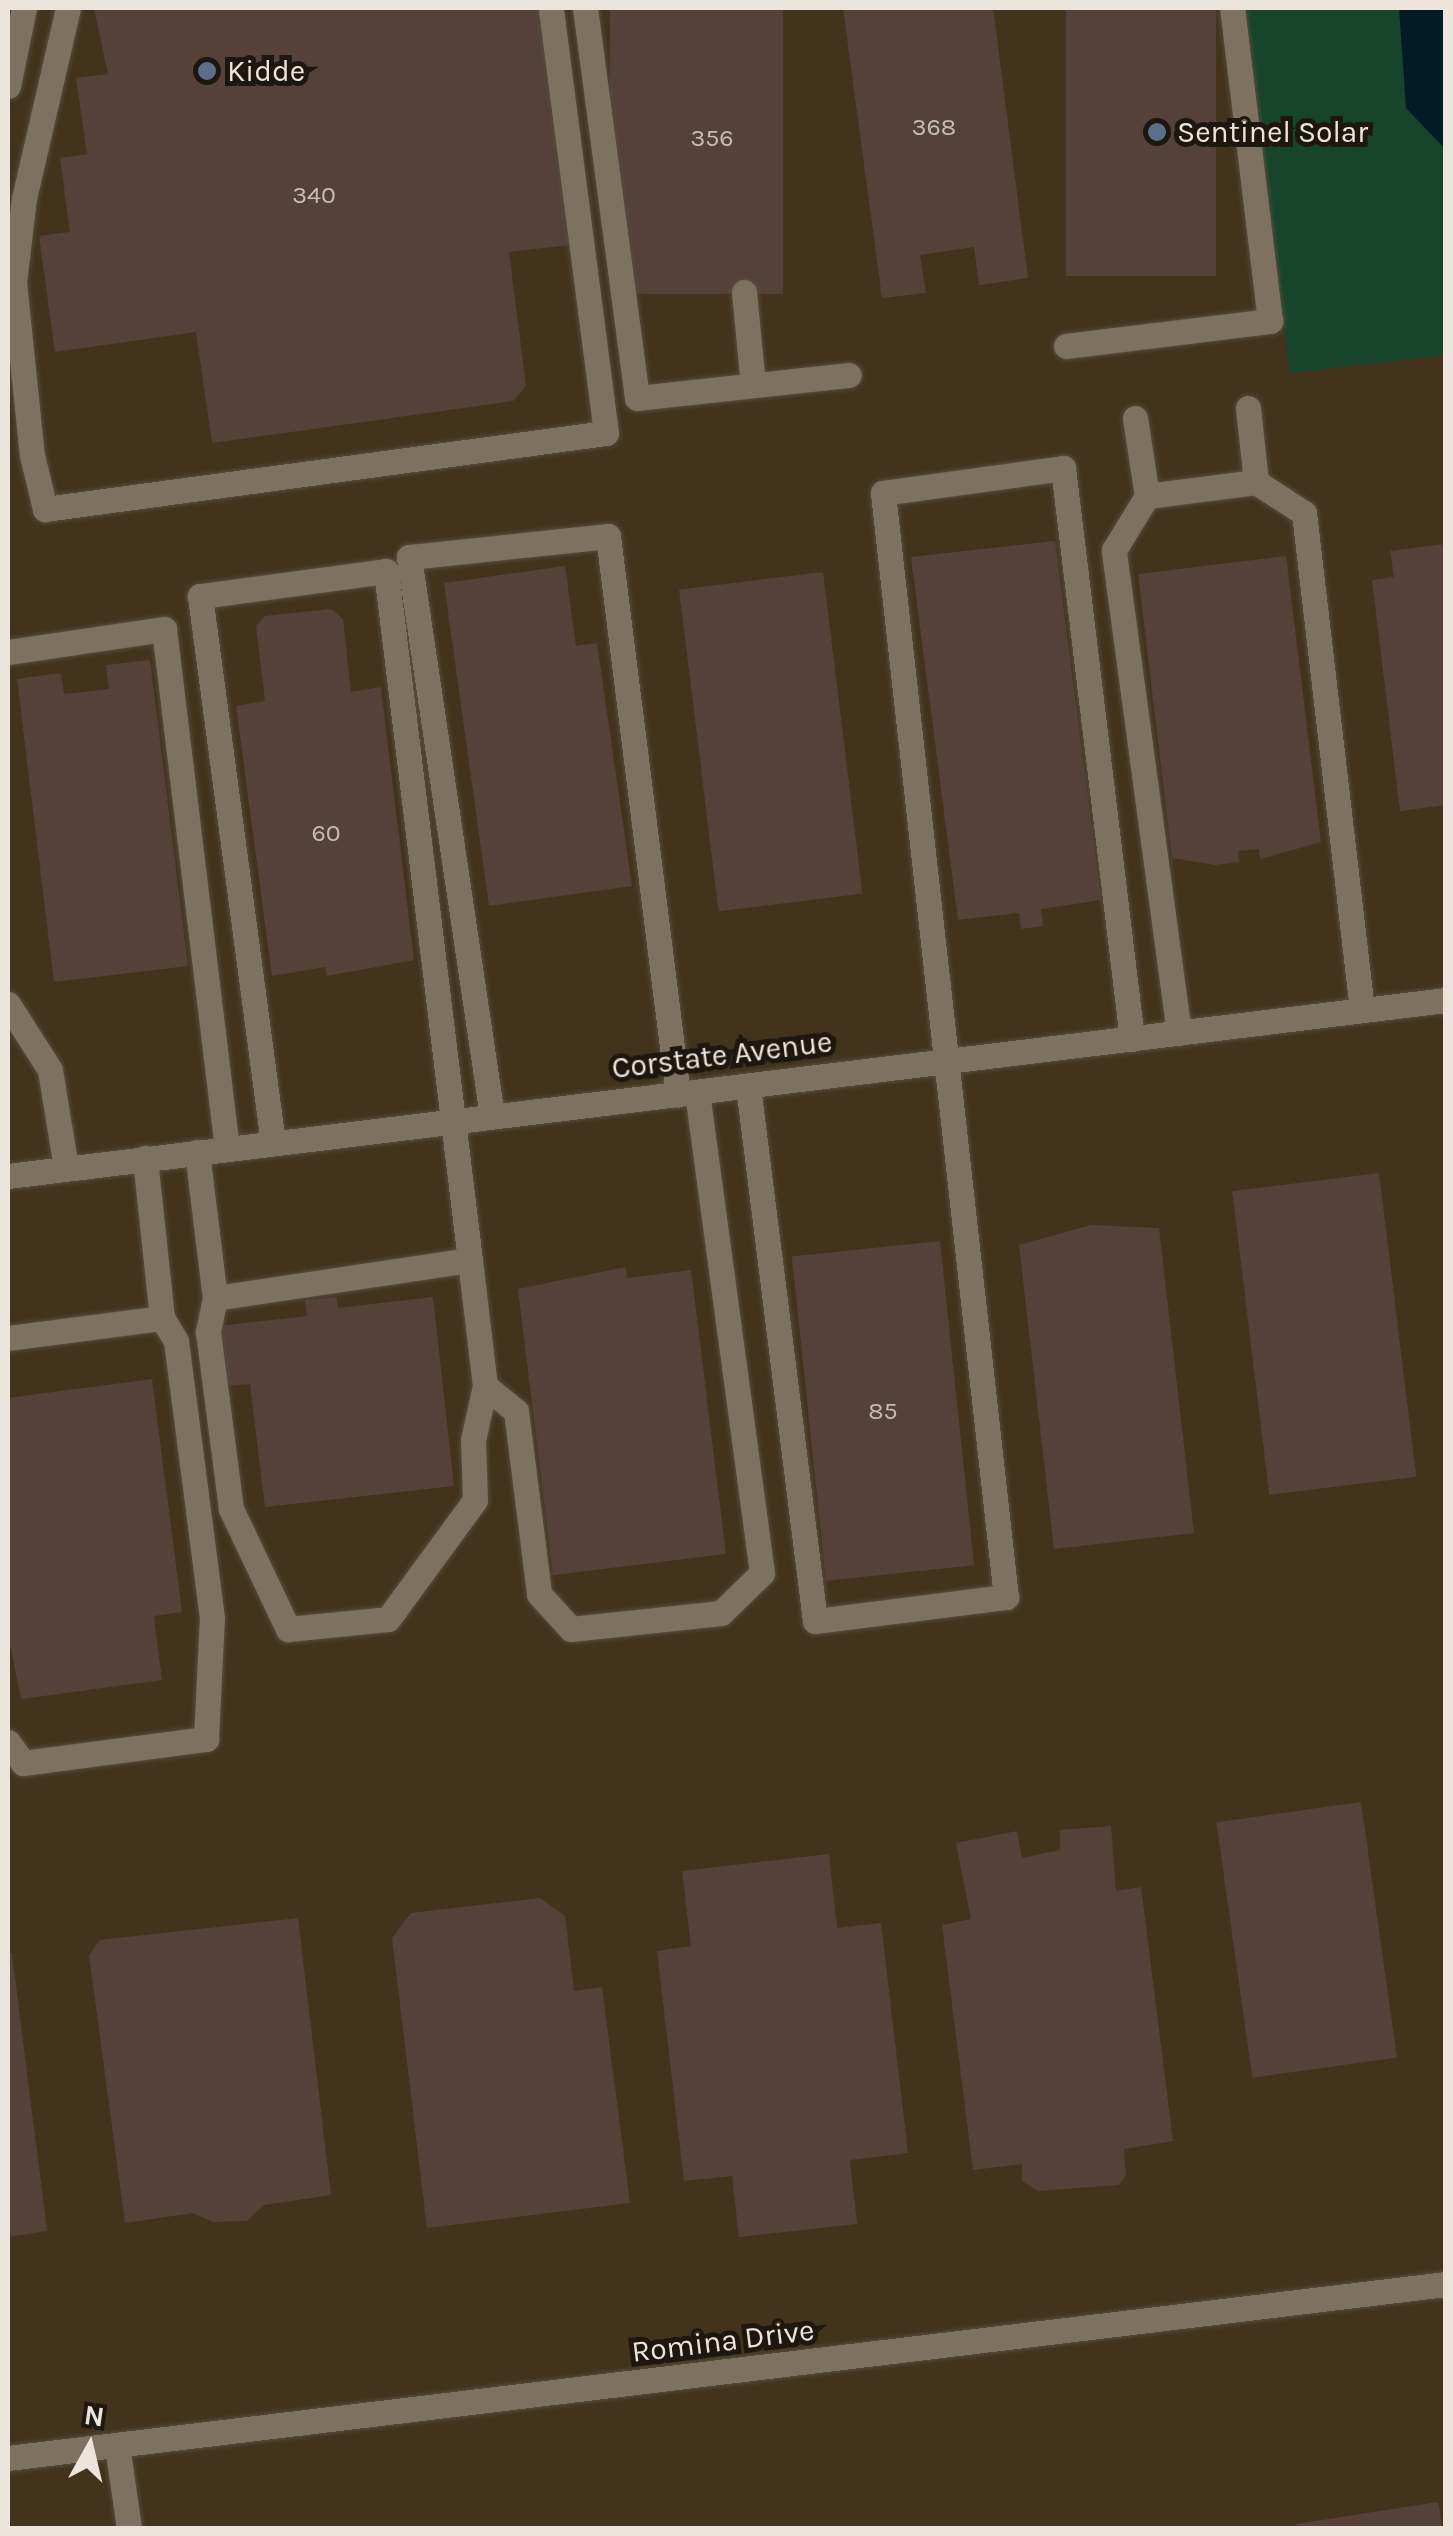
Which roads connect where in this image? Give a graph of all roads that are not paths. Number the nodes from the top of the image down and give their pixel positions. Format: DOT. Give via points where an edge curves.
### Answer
graph roads {
  1 [pos="24,8"];
  2 [pos="68,8"];
  3 [pos="552,8"];
  4 [pos="585,8"];
  5 [pos="1232,8"];
  6 [pos="10,58"];
  7 [pos="8,86"];
  8 [pos="744,292"];
  9 [pos="1066,346"];
  10 [pos="849,375"];
  11 [pos="753,385"];
  12 [pos="1248,408"];
  13 [pos="1135,418"];
  14 [pos="1256,482"];
  15 [pos="1148,496"];
  16 [pos="8,652"];
  17 [pos="1446,1000"];
  18 [pos="8,1004"];
  19 [pos="1362,1010"];
  20 [pos="1179,1033"];
  21 [pos="1132,1039"];
  22 [pos="945,1060"];
  23 [pos="748,1086"];
  24 [pos="687,1093"];
  25 [pos="492,1116"];
  26 [pos="454,1120"];
  27 [pos="273,1143"];
  28 [pos="227,1149"];
  29 [pos="197,1152"];
  30 [pos="145,1158"];
  31 [pos="66,1168"];
  32 [pos="8,1176"];
  33 [pos="470,1260"];
  34 [pos="215,1298"];
  35 [pos="162,1318"];
  36 [pos="8,1338"];
  37 [pos="485,1386"];
  38 [pos="8,1742"];
  39 [pos="1446,2284"];
  40 [pos="116,2445"];
  41 [pos="8,2458"];
  42 [pos="129,2528"];
  1 -- 6 [label="street"];
  2 -- 3 [label="street" via="24,198 14,282 32,455 45,509 606,434"];
  4 -- 11 [label="street" via="637,398"];
  5 -- 9 [label="street" via="1270,322"];
  6 -- 7 [label="street"];
  8 -- 11 [label="street"];
  10 -- 11 [label="street"];
  12 -- 14 [label="street"];
  13 -- 15 [label="street"];
  14 -- 15 [label="street"];
  14 -- 19 [label="street" via="1304,513"];
  15 -- 20 [label="street" via="1114,550"];
  16 -- 28 [label="street" via="164,629"];
  17 -- 19 [label="street, Corstate Avenue"];
  18 -- 31 [label="street" via="50,1070"];
  19 -- 20 [label="street, Corstate Avenue"];
  20 -- 21 [label="street, Corstate Avenue"];
  21 -- 22 [label="street, Corstate Avenue"];
  21 -- 22 [label="street" via="1063,468 883,493"];
  22 -- 23 [label="street, Corstate Avenue"];
  22 -- 23 [label="street" via="1006,1597 815,1621"];
  23 -- 24 [label="street, Corstate Avenue"];
  24 -- 25 [label="street, Corstate Avenue"];
  24 -- 25 [label="street" via="608,536 409,557"];
  24 -- 37 [label="street" via="762,1572 721,1613 571,1629 539,1594 516,1412"];
  25 -- 26 [label="street, Corstate Avenue"];
  26 -- 27 [label="street, Corstate Avenue"];
  26 -- 27 [label="street" via="386,570 200,596"];
  26 -- 33 [label="street"];
  27 -- 28 [label="street, Corstate Avenue"];
  28 -- 29 [label="street, Corstate Avenue"];
  29 -- 30 [label="street, Corstate Avenue"];
  29 -- 34 [label="street"];
  30 -- 31 [label="street, Corstate Avenue"];
  30 -- 35 [label="street"];
  31 -- 32 [label="street, Corstate Avenue"];
  33 -- 34 [label="street"];
  33 -- 37 [label="street"];
  34 -- 37 [label="street" via="208,1332 231,1509 288,1629 388,1619 475,1500 472,1440"];
  35 -- 36 [label="street"];
  35 -- 38 [label="street" via="176,1341 212,1618 206,1739 23,1762"];
  39 -- 40 [label="street, Romina Drive"];
  40 -- 41 [label="street, Romina Drive"];
  40 -- 42 [label="street"];
}
